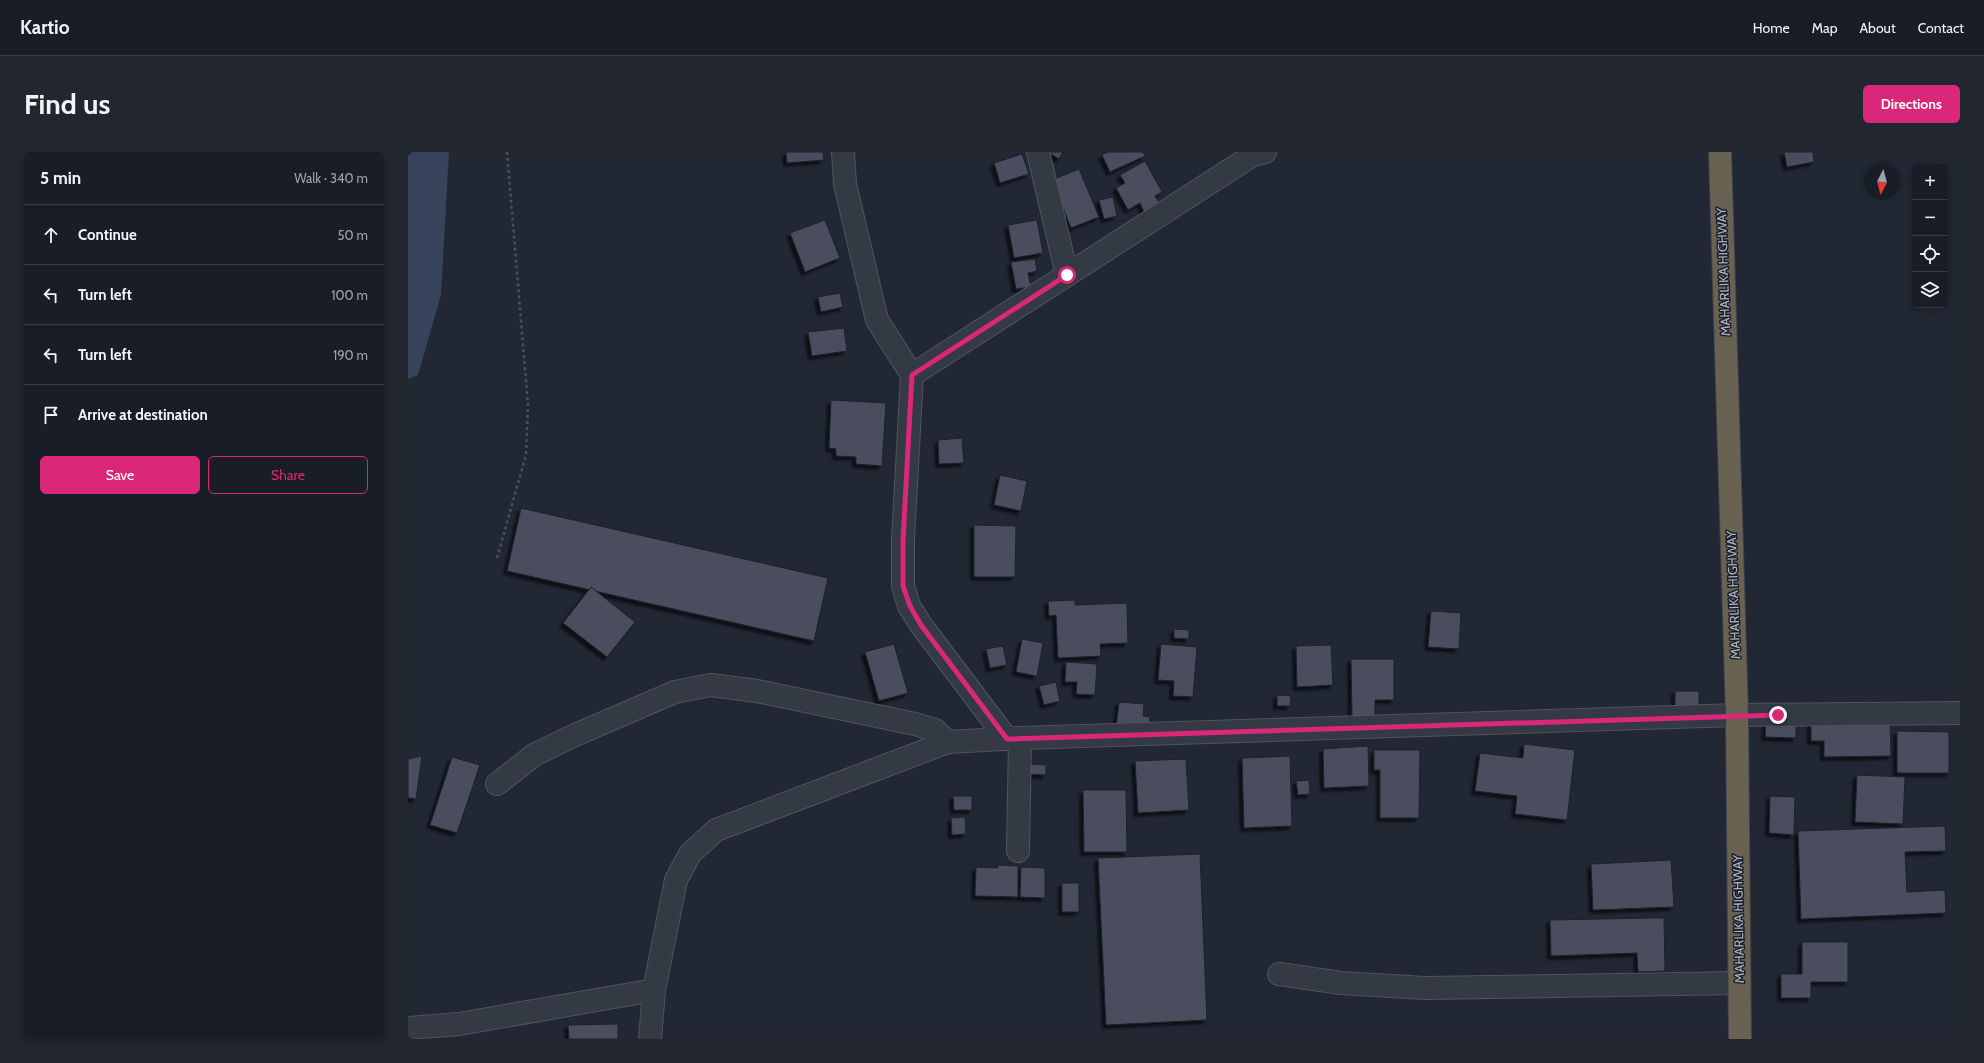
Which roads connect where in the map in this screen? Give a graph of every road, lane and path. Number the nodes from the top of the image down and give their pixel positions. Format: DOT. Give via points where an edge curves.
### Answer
graph roads {
  1 [pos="507,152"];
  2 [pos="843,152"];
  3 [pos="1038,152"];
  4 [pos="1265,152"];
  5 [pos="1720,152"];
  6 [pos="1067,275"];
  7 [pos="912,375"];
  8 [pos="497,558"];
  9 [pos="1960,713"];
  10 [pos="1737,715"];
  11 [pos="1014,738"];
  12 [pos="948,742"];
  13 [pos="497,784"];
  14 [pos="1018,851"];
  15 [pos="1279,974"];
  16 [pos="1739,983"];
  17 [pos="654,990"];
  18 [pos="408,1028"];
  19 [pos="650,1039"];
  20 [pos="1740,1039"];
  1 -- 8 [label="path" via="528,405 526,454"];
  2 -- 7 [label="street" via="845,184 877,320"];
  3 -- 6 [label="street"];
  4 -- 6 [label="street" via="1253,156"];
  5 -- 10 [label="highway, MAHARLIKA HIGHWAY"];
  6 -- 7 [label="street"];
  7 -- 11 [label="street" via="903,586 910,606 921,625"];
  9 -- 10 [label="street"];
  10 -- 11 [label="street"];
  10 -- 16 [label="highway, MAHARLIKA HIGHWAY"];
  11 -- 12 [label="street"];
  11 -- 14 [label="street"];
  12 -- 13 [label="street" via="935,730 915,724 757,691 711,685 675,692 575,735 534,755"];
  12 -- 17 [label="street" via="716,830 690,854 676,880"];
  15 -- 16 [label="street" via="1340,983 1425,988"];
  16 -- 20 [label="highway, MAHARLIKA HIGHWAY"];
  17 -- 18 [label="street" via="459,1024"];
  17 -- 19 [label="street"];
}
